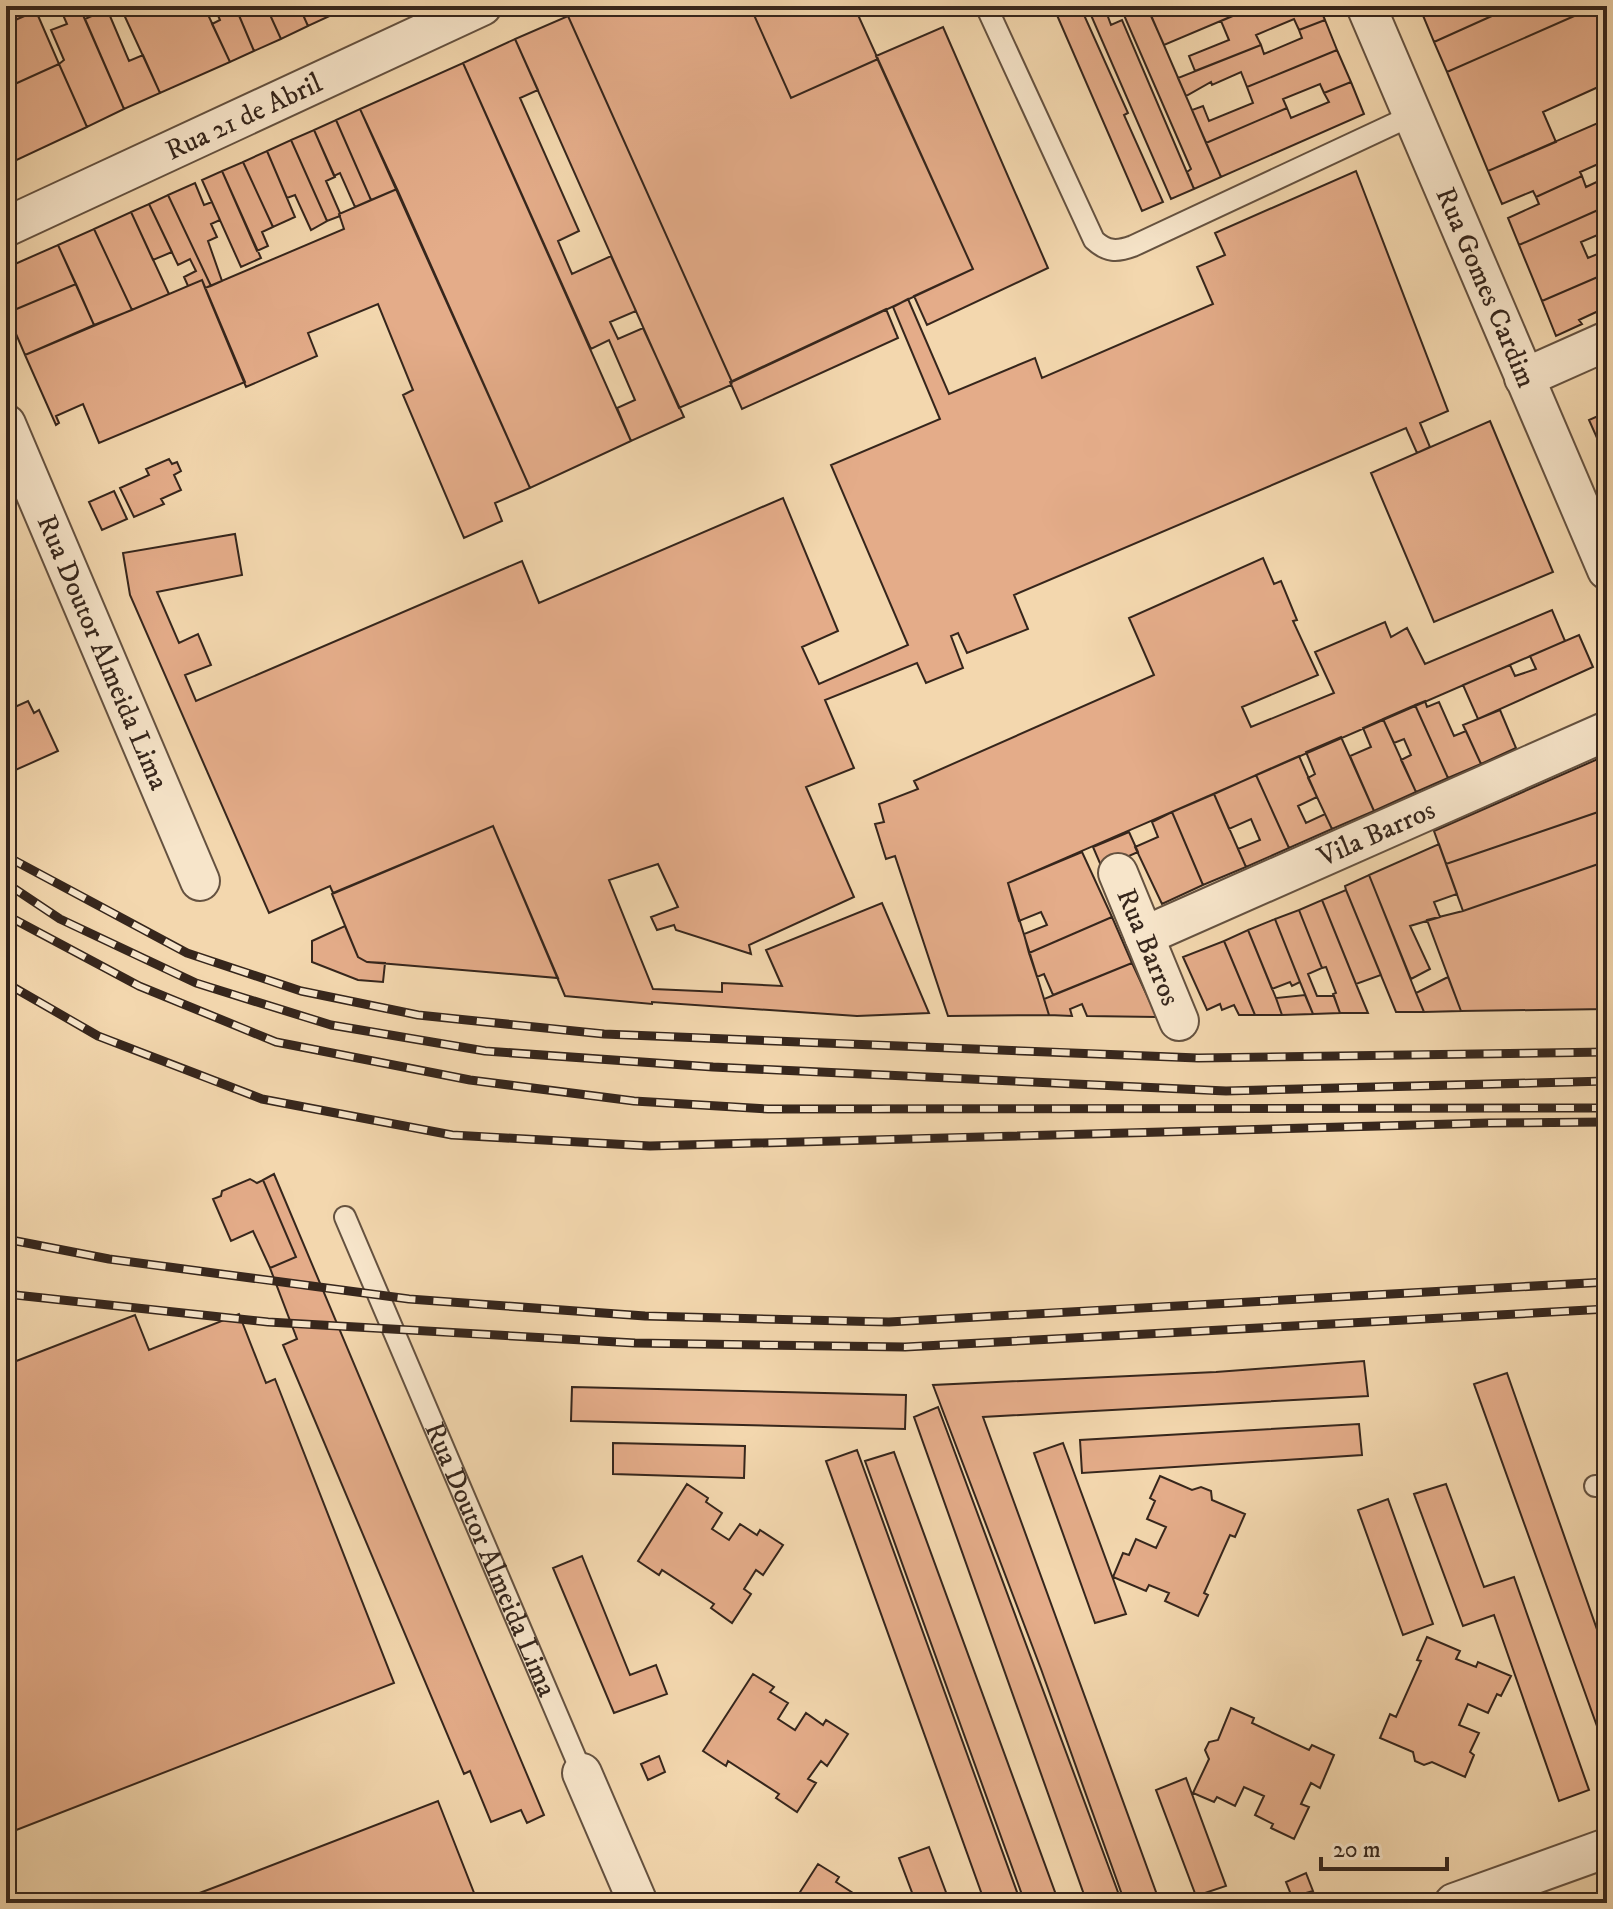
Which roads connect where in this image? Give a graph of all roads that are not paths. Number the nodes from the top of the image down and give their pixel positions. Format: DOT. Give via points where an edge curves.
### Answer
graph roads {
  1 [pos="482,6"];
  2 [pos="986,6"];
  3 [pos="1366,6"];
  4 [pos="1413,115"];
  5 [pos="6,227"];
  6 [pos="1607,341"];
  7 [pos="1524,378"];
  8 [pos="6,424"];
  9 [pos="1607,570"];
  10 [pos="1607,731"];
  11 [pos="1118,873"];
  12 [pos="200,881"];
  13 [pos="1144,936"];
  14 [pos="1179,1021"];
  15 [pos="345,1217"];
  16 [pos="582,1773"];
  17 [pos="1607,1848"];
  18 [pos="638,1903"];
  19 [pos="1454,1903"];
  1 -- 5 [label="street, Rua 21 de Abril"];
  2 -- 4 [label="lane" via="1094,240 1103,248 1133,246"];
  3 -- 4 [label="street, Rua Gomes Cardim"];
  4 -- 7 [label="street, Rua Gomes Cardim"];
  6 -- 7 [label="street"];
  7 -- 9 [label="street, Rua Gomes Cardim"];
  8 -- 12 [label="street, Rua Doutor Almeida Lima"];
  10 -- 13 [label="street, Vila Barros"];
  11 -- 13 [label="street, Rua Barros"];
  13 -- 14 [label="street, Rua Barros"];
  15 -- 16 [label="lane, Rua Doutor Almeida Lima"];
  16 -- 18 [label="street, Rua Doutor Almeida Lima"];
  17 -- 19 [label="street"];
}
